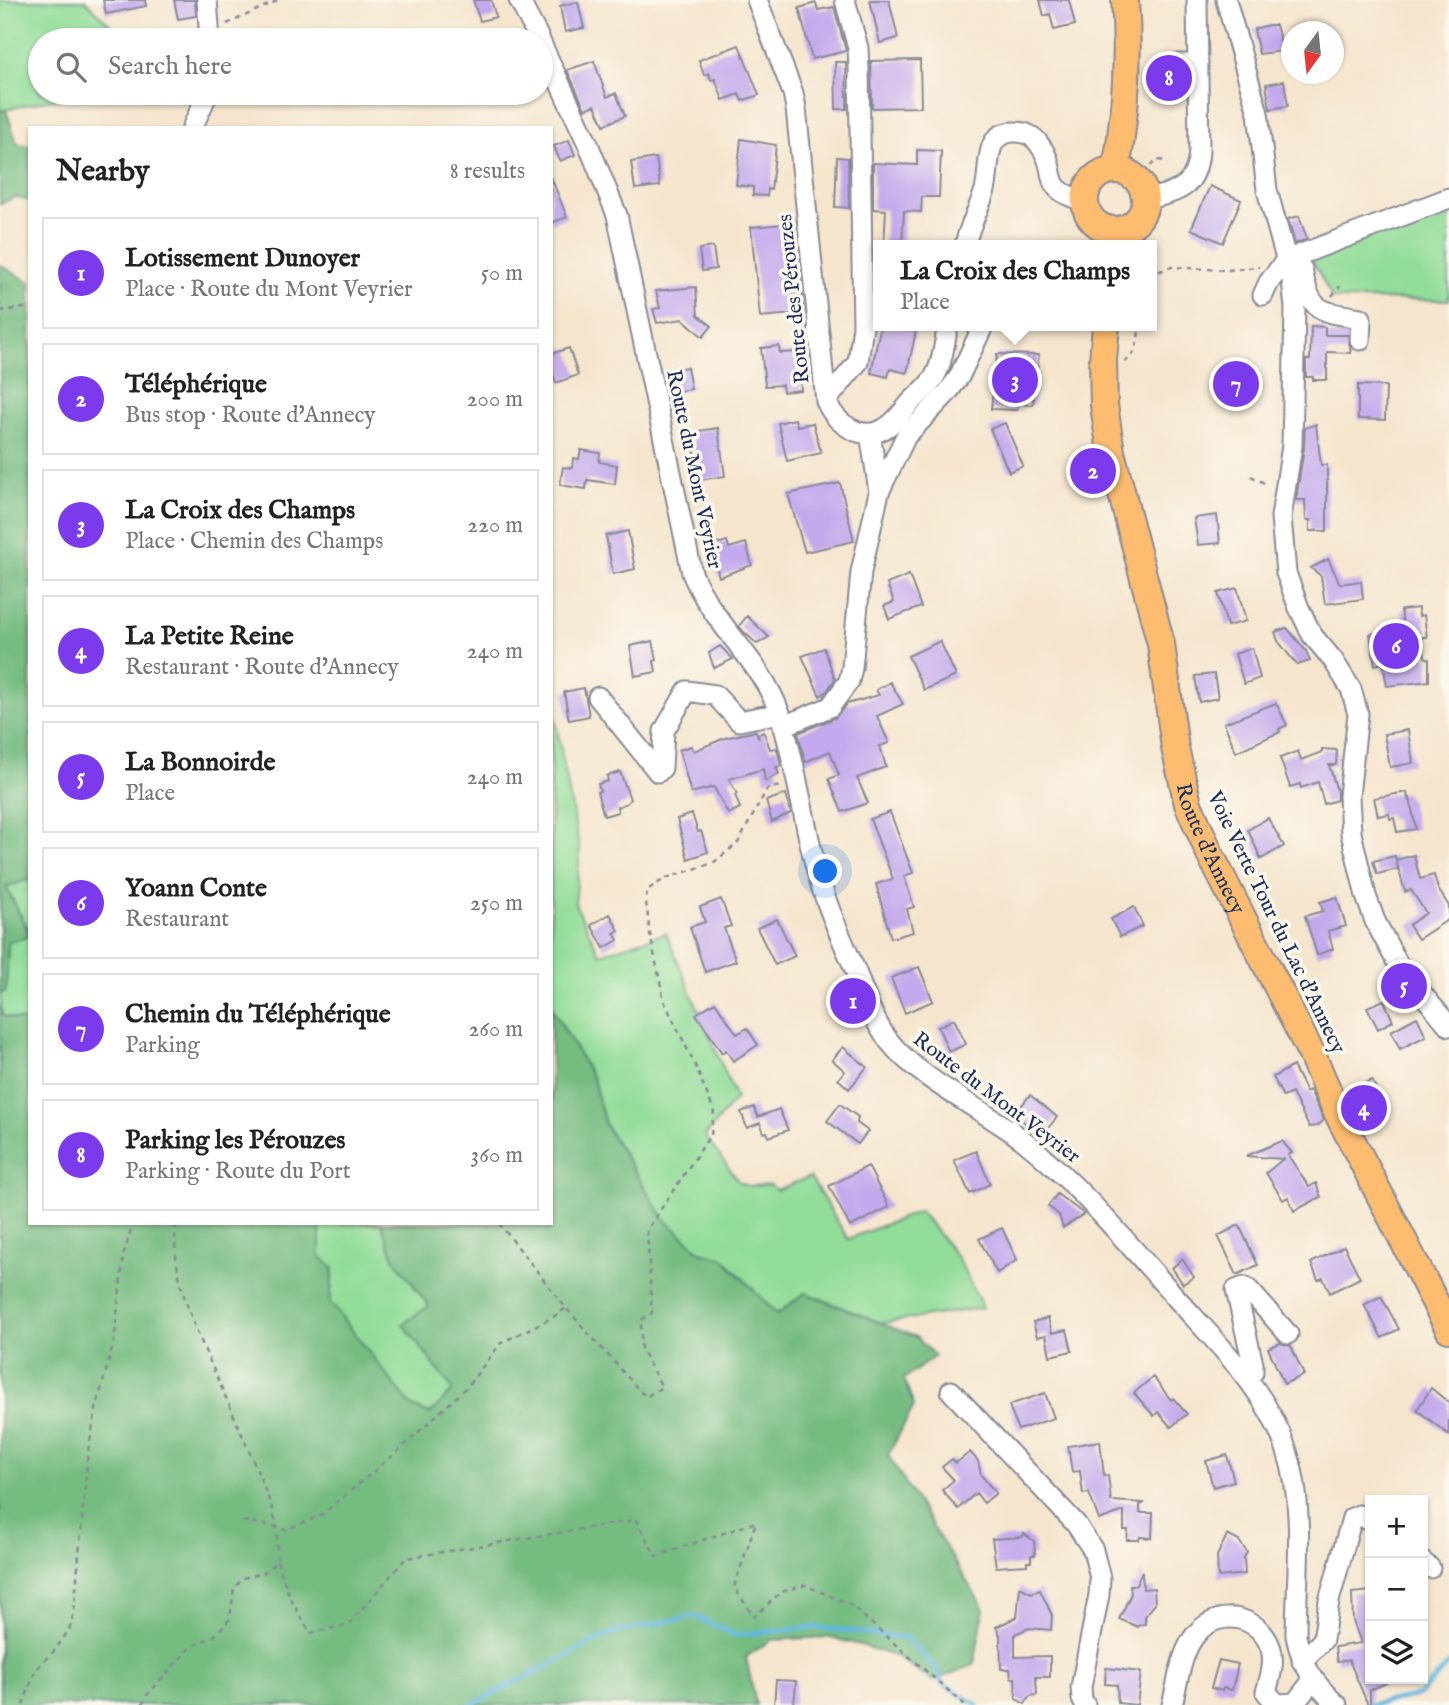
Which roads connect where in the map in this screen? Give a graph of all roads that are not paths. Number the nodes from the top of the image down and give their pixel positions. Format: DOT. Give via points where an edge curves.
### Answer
graph roads {
  1 [pos="207,0"];
  2 [pos="519,0"];
  3 [pos="757,0"];
  4 [pos="845,0"];
  5 [pos="1125,0"];
  6 [pos="1197,0"];
  7 [pos="1226,0"];
  8 [pos="210,28"];
  9 [pos="533,28"];
  10 [pos="1167,64"];
  11 [pos="1198,64"];
  12 [pos="553,69"];
  13 [pos="203,105"];
  14 [pos="193,126"];
  15 [pos="1133,183"];
  16 [pos="1449,198"];
  17 [pos="1085,201"];
  18 [pos="1125,236"];
  19 [pos="967,240"];
  20 [pos="1288,265"];
  21 [pos="1263,295"];
  22 [pos="947,331"];
  23 [pos="981,331"];
  24 [pos="1106,331"];
  25 [pos="1360,340"];
  26 [pos="826,401"];
  27 [pos="870,433"];
  28 [pos="879,492"];
  29 [pos="598,697"];
  30 [pos="781,720"];
  31 [pos="1449,1026"];
  32 [pos="1449,1329"];
  33 [pos="1288,1334"];
  34 [pos="1247,1378"];
  35 [pos="951,1391"];
  36 [pos="1365,1518"];
  37 [pos="1302,1661"];
  38 [pos="1313,1680"];
  39 [pos="1085,1705"];
  40 [pos="1172,1705"];
  41 [pos="1337,1705"];
  1 -- 8 [label="street"];
  2 -- 9 [label="street, Route du Mont Veyrier"];
  3 -- 26 [label="street, Route des Pérouzes" via="796,108"];
  4 -- 26 [label="street" via="858,48 863,327 859,362"];
  5 -- 15 [label="main road" via="1122,134"];
  6 -- 11 [label="street"];
  7 -- 20 [label="street" via="1258,113 1267,190"];
  10 -- 11 [label="street"];
  11 -- 15 [label="street" via="1196,173 1180,190"];
  12 -- 30 [label="street, Route du Mont Veyrier" via="617,215 692,573 707,606 765,682"];
  13 -- 14 [label="street"];
  15 -- 17 [label="main road" via="1105,171 1093,179"];
  15 -- 18 [label="main road" via="1142,213"];
  16 -- 20 [label="street"];
  17 -- 18 [label="main road" via="1093,220"];
  17 -- 19 [label="street" via="1056,188 1037,140 1008,132 998,136 989,151 986,184"];
  20 -- 21 [label="street" via="1269,282"];
  20 -- 25 [label="street" via="1302,269 1314,305 1325,312 1360,318"];
  20 -- 31 [label="street" via="1295,308 1292,446 1280,517 1286,573 1312,635 1344,675 1358,713 1349,796 1351,833 1366,896 1399,966"];
  22 -- 27 [label="street" via="934,379 888,426"];
  23 -- 28 [label="street" via="959,377 906,436"];
  24 -- 32 [label="main road, Route d'Annecy" via="1104,405 1111,452 1161,645 1188,804"];
  26 -- 27 [label="street, Route des Pérouzes" via="839,421"];
  27 -- 28 [label="street"];
  28 -- 30 [label="street" via="860,572 851,675 830,707"];
  29 -- 30 [label="street" via="658,772 664,731 687,691 715,695 738,720"];
  30 -- 34 [label="street, Route du Mont Veyrier" via="822,888 873,1013 891,1045 1052,1165 1094,1205"];
  33 -- 34 [label="street" via="1249,1290 1236,1290 1254,1364"];
  34 -- 37 [label="street, Route du Mont Veyrier" via="1275,1419 1295,1482 1296,1636"];
  35 -- 39 [label="street" via="1076,1524 1093,1550 1100,1595 1081,1687"];
  36 -- 37 [label="street" via="1352,1518 1323,1640"];
  37 -- 38 [label="street, Route du Mont Veyrier"];
  38 -- 40 [label="street" via="1295,1703 1277,1704 1266,1692 1272,1650 1264,1633 1228,1617 1206,1626 1189,1645"];
  38 -- 41 [label="street, Route du Mont Veyrier"];
}
